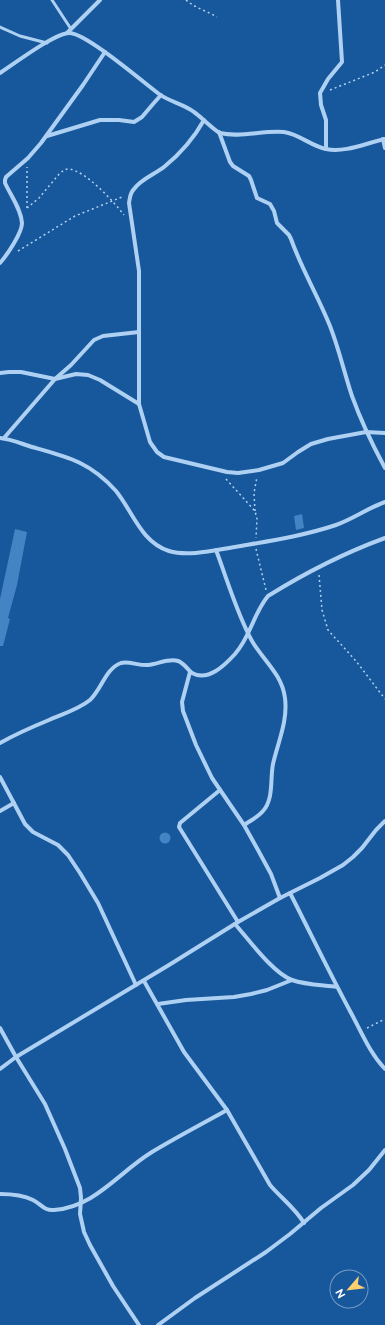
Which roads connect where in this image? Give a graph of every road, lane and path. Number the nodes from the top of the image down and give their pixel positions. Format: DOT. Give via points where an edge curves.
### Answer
graph roads {
  1 [pos="52,0"];
  2 [pos="100,0"];
  3 [pos="186,0"];
  4 [pos="338,0"];
  5 [pos="217,17"];
  6 [pos="0,27"];
  7 [pos="71,29"];
  8 [pos="67,33"];
  9 [pos="47,42"];
  10 [pos="105,52"];
  11 [pos="385,65"];
  12 [pos="0,73"];
  13 [pos="320,93"];
  14 [pos="161,96"];
  15 [pos="204,120"];
  16 [pos="219,132"];
  17 [pos="46,136"];
  18 [pos="384,139"];
  19 [pos="385,148"];
  20 [pos="326,149"];
  21 [pos="28,158"];
  22 [pos="130,194"];
  23 [pos="112,200"];
  24 [pos="27,208"];
  25 [pos="124,216"];
  26 [pos="22,223"];
  27 [pos="17,251"];
  28 [pos="0,263"];
  29 [pos="139,332"];
  30 [pos="0,373"];
  31 [pos="54,379"];
  32 [pos="139,404"];
  33 [pos="366,432"];
  34 [pos="385,433"];
  35 [pos="2,438"];
  36 [pos="385,468"];
  37 [pos="259,470"];
  38 [pos="225,479"];
  39 [pos="385,502"];
  40 [pos="256,511"];
  41 [pos="385,538"];
  42 [pos="256,543"];
  43 [pos="216,550"];
  44 [pos="319,567"];
  45 [pos="268,596"];
  46 [pos="248,634"];
  47 [pos="190,672"];
  48 [pos="385,699"];
  49 [pos="0,743"];
  50 [pos="0,777"];
  51 [pos="220,790"];
  52 [pos="14,803"];
  53 [pos="0,811"];
  54 [pos="385,821"];
  55 [pos="244,825"];
  56 [pos="290,893"];
  57 [pos="280,898"];
  58 [pos="237,923"];
  59 [pos="292,980"];
  60 [pos="144,981"];
  61 [pos="136,985"];
  62 [pos="337,987"];
  63 [pos="158,1004"];
  64 [pos="385,1019"];
  65 [pos="0,1028"];
  66 [pos="361,1032"];
  67 [pos="16,1057"];
  68 [pos="0,1069"];
  69 [pos="385,1069"];
  70 [pos="227,1110"];
  71 [pos="385,1150"];
  72 [pos="0,1194"];
  73 [pos="81,1204"];
  74 [pos="304,1223"];
  75 [pos="139,1325"];
  76 [pos="158,1325"];
  1 -- 7 [label="lane"];
  2 -- 7 [label="street"];
  3 -- 5 [label="path"];
  4 -- 13 [label="street" via="342,62"];
  6 -- 9 [label="lane" via="20,36"];
  7 -- 8 [label="street"];
  8 -- 9 [label="street"];
  8 -- 10 [label="street" via="77,35"];
  9 -- 12 [label="street"];
  10 -- 14 [label="street"];
  10 -- 17 [label="street"];
  11 -- 13 [label="path" via="375,72"];
  13 -- 20 [label="street" via="326,120"];
  14 -- 15 [label="street" via="182,105"];
  14 -- 17 [label="street" via="134,122 100,120"];
  15 -- 16 [label="street"];
  15 -- 22 [label="street" via="192,139 178,154 135,187"];
  16 -- 20 [label="street" via="284,132"];
  16 -- 33 [label="street" via="233,166 249,176 257,198 270,204 277,223 291,239 329,324"];
  17 -- 21 [label="street"];
  18 -- 19 [label="street"];
  18 -- 20 [label="street" via="340,150"];
  21 -- 24 [label="path"];
  21 -- 26 [label="street" via="5,180"];
  22 -- 23 [label="path"];
  22 -- 29 [label="street" via="129,203 139,271"];
  23 -- 24 [label="path" via="75,171 64,170"];
  23 -- 25 [label="path"];
  23 -- 27 [label="path" via="75,216"];
  24 -- 26 [label="path"];
  26 -- 28 [label="street" via="17,237"];
  29 -- 31 [label="street" via="103,336 94,340"];
  29 -- 32 [label="street"];
  30 -- 31 [label="street" via="21,372"];
  31 -- 32 [label="street" via="76,374 88,375"];
  31 -- 35 [label="street" via="24,417"];
  32 -- 37 [label="street" via="150,442 164,457 227,472"];
  33 -- 34 [label="street"];
  33 -- 36 [label="street"];
  33 -- 37 [label="street" via="312,444 283,463"];
  35 -- 43 [label="street" via="85,464 116,492 148,538 169,551 183,553"];
  37 -- 40 [label="path" via="254,493"];
  38 -- 40 [label="path"];
  39 -- 42 [label="street" via="331,526"];
  40 -- 42 [label="path"];
  41 -- 44 [label="street"];
  42 -- 43 [label="street"];
  42 -- 45 [label="path"];
  43 -- 46 [label="street"];
  44 -- 45 [label="street"];
  44 -- 48 [label="path" via="322,610 328,630"];
  45 -- 46 [label="street" via="260,605"];
  46 -- 47 [label="street" via="236,653 215,672 199,676"];
  46 -- 55 [label="street" via="280,682 285,697 285,711 273,763 268,804"];
  47 -- 49 [label="street" via="180,661 147,665 124,662 108,674 90,700"];
  47 -- 51 [label="street" via="182,702 184,712 204,763"];
  50 -- 52 [label="street"];
  51 -- 55 [label="street"];
  51 -- 58 [label="street" via="180,823 179,827"];
  52 -- 53 [label="street"];
  52 -- 61 [label="street" via="25,824 33,832 58,845 68,855 101,909"];
  54 -- 56 [label="street" via="352,858 332,872"];
  55 -- 57 [label="street" via="271,874"];
  56 -- 57 [label="street"];
  56 -- 62 [label="street"];
  57 -- 58 [label="street"];
  58 -- 59 [label="street" via="269,963 284,977"];
  58 -- 60 [label="street"];
  59 -- 62 [label="street"];
  59 -- 63 [label="street" via="267,990 240,996"];
  60 -- 61 [label="street"];
  60 -- 63 [label="street"];
  61 -- 67 [label="street"];
  62 -- 66 [label="street"];
  63 -- 70 [label="street" via="184,1052"];
  64 -- 66 [label="path"];
  65 -- 67 [label="street"];
  66 -- 69 [label="street" via="374,1056"];
  67 -- 68 [label="street"];
  67 -- 73 [label="street" via="45,1104 57,1130 80,1188"];
  70 -- 73 [label="street" via="152,1152"];
  70 -- 74 [label="street" via="270,1184"];
  71 -- 74 [label="street" via="353,1185"];
  72 -- 73 [label="street" via="20,1196 49,1210"];
  73 -- 75 [label="street" via="80,1214 90,1245"];
  74 -- 76 [label="street" via="266,1252"];
}
